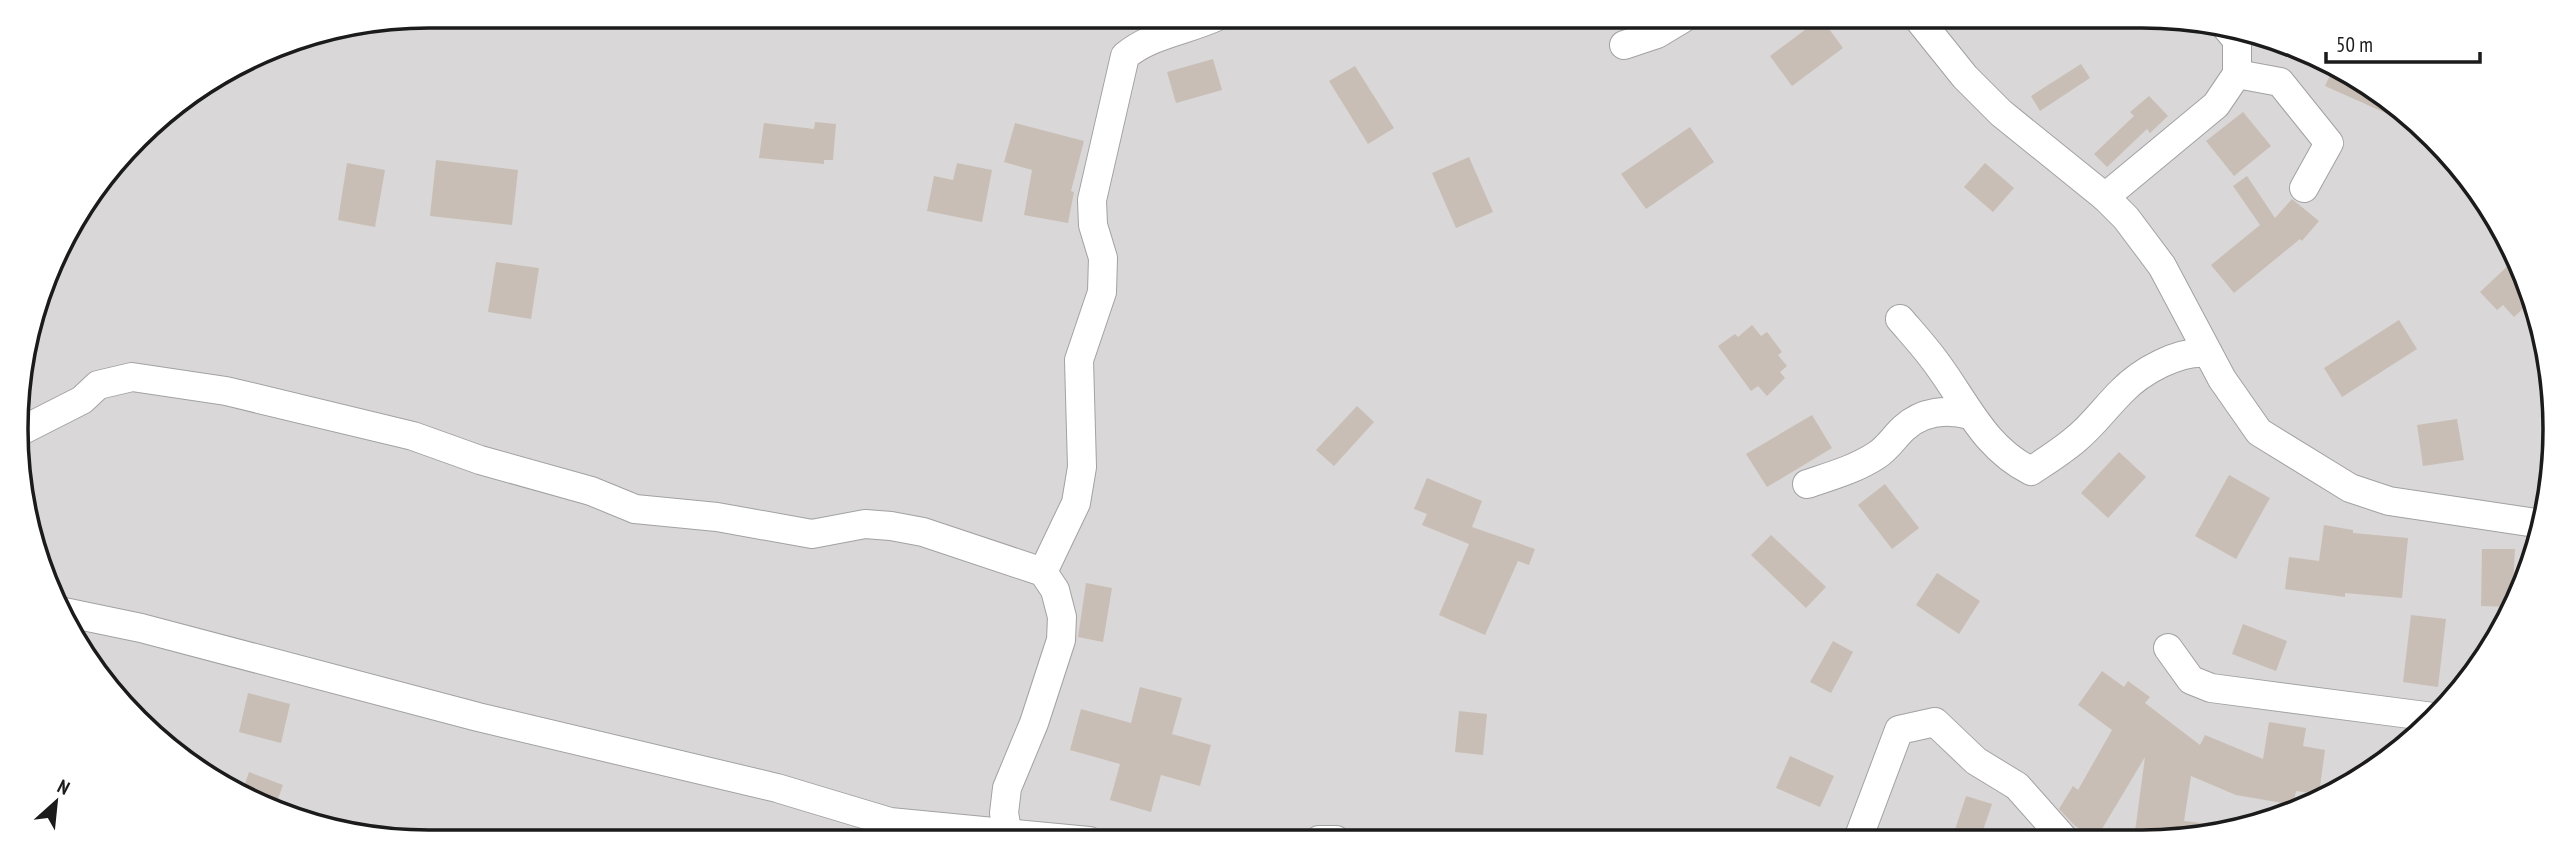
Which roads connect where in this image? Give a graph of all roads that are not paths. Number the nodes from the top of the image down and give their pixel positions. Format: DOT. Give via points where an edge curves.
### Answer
graph roads {
  1 [pos="1166,28"];
  2 [pos="1667,28"];
  3 [pos="1926,28"];
  4 [pos="2233,39"];
  5 [pos="2238,40"];
  6 [pos="1624,46"];
  7 [pos="2237,74"];
  8 [pos="2280,82"];
  9 [pos="2304,188"];
  10 [pos="2105,197"];
  11 [pos="1900,319"];
  12 [pos="2208,353"];
  13 [pos="1970,415"];
  14 [pos="28,427"];
  15 [pos="1807,484"];
  16 [pos="2531,522"];
  17 [pos="1043,572"];
  18 [pos="74,614"];
  19 [pos="2168,648"];
  20 [pos="2423,716"];
  21 [pos="882,830"];
  22 [pos="1007,830"];
  23 [pos="1861,830"];
  24 [pos="2056,830"];
  1 -- 17 [label="street" via="1125,56 1113,98 1092,200 1093,225 1103,258 1102,292 1079,360 1082,467 1076,503"];
  2 -- 6 [label="street"];
  3 -- 10 [label="street" via="2001,113"];
  4 -- 7 [label="street"];
  5 -- 8 [label="street"];
  7 -- 8 [label="street"];
  7 -- 10 [label="street" via="2216,105"];
  8 -- 9 [label="street" via="2329,143"];
  10 -- 12 [label="street" via="2162,266"];
  11 -- 13 [label="street" via="1936,361"];
  12 -- 13 [label="street" via="2194,351 2144,375 2121,391 2076,439 2031,471 2007,459"];
  12 -- 16 [label="street" via="2259,432 2350,488 2389,500"];
  13 -- 15 [label="street" via="1934,411 1906,425 1879,454"];
  14 -- 17 [label="street" via="82,400 98,385 132,377 226,391 413,436 635,509 717,517 812,534 865,524 891,526 923,532"];
  17 -- 22 [label="street" via="1055,590 1062,617 1061,640 1007,788"];
  18 -- 21 [label="street" via="777,788"];
  19 -- 20 [label="street" via="2191,680 2211,688"];
  23 -- 24 [label="street" via="1899,730 1934,722 1976,761 2017,786"];
}
